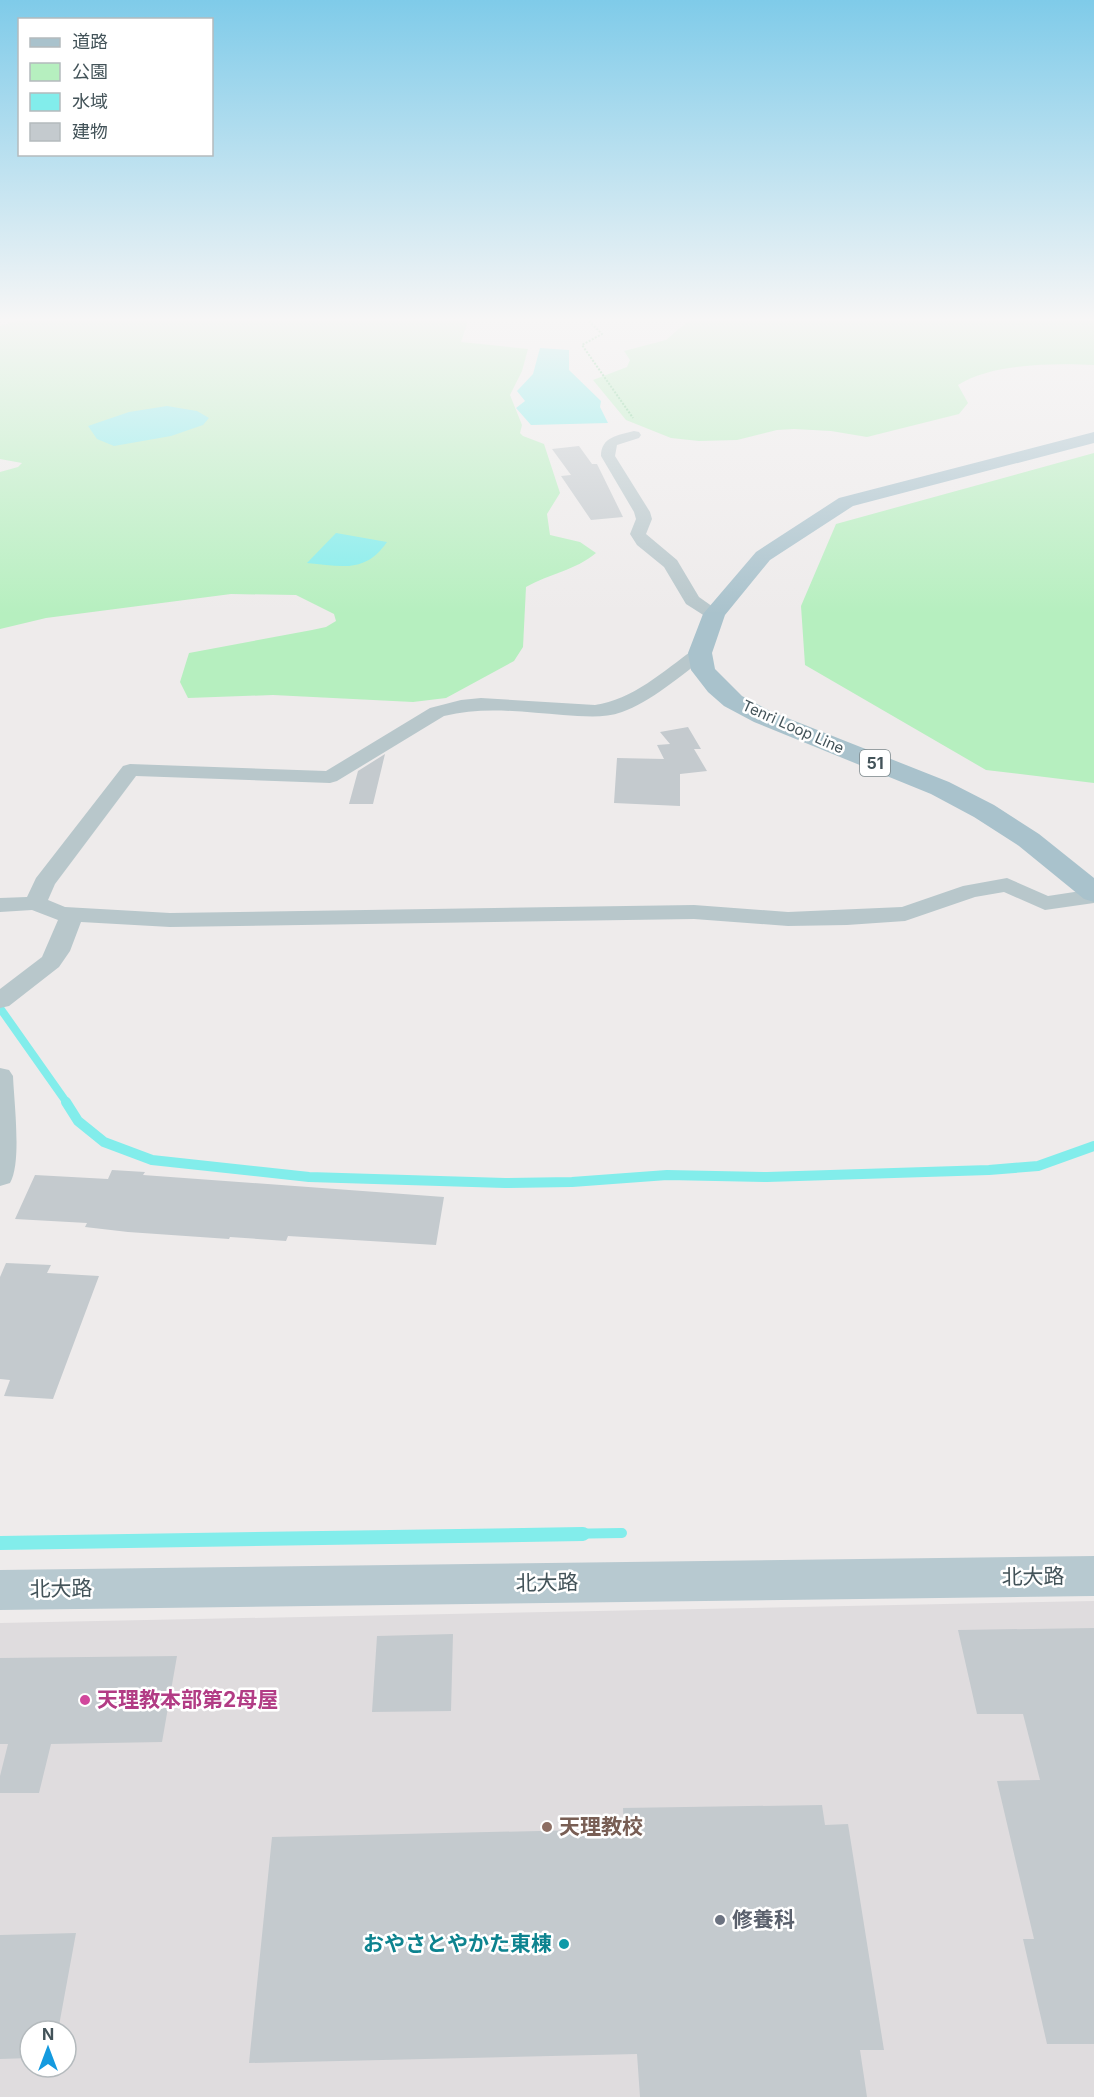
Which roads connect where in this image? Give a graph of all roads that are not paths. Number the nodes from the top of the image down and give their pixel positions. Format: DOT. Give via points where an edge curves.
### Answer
graph roads {
  1 [pos="634,435"];
  2 [pos="1094,437"];
  3 [pos="714,614"];
  4 [pos="700,653"];
  5 [pos="1094,895"];
  6 [pos="35,903"];
  7 [pos="0,905"];
  8 [pos="72,915"];
  9 [pos="0,1001"];
  10 [pos="0,1076"];
  11 [pos="0,1176"];
  12 [pos="1094,1576"];
  13 [pos="0,1590"];
  1 -- 3 [label="street" via="612,441 608,456 642,512 644,519 638,534 671,564 692,600"];
  2 -- 3 [label="main road" via="846,502 763,556"];
  3 -- 4 [label="main road"];
  4 -- 5 [label="main road, Tenri Loop Line / 51" via="703,670 733,701 763,717 940,788 984,811 1029,840"];
  4 -- 6 [label="street" via="617,708 595,711 481,704 436,712 330,777 130,770 44,883"];
  5 -- 8 [label="street" via="1046,903 1006,885 971,891 905,914 847,918 788,919 694,912 170,920"];
  6 -- 7 [label="street"];
  6 -- 8 [label="street"];
  8 -- 9 [label="street" via="51,962"];
  10 -- 11 [label="street"];
  12 -- 13 [label="street, 北大路"];
}
